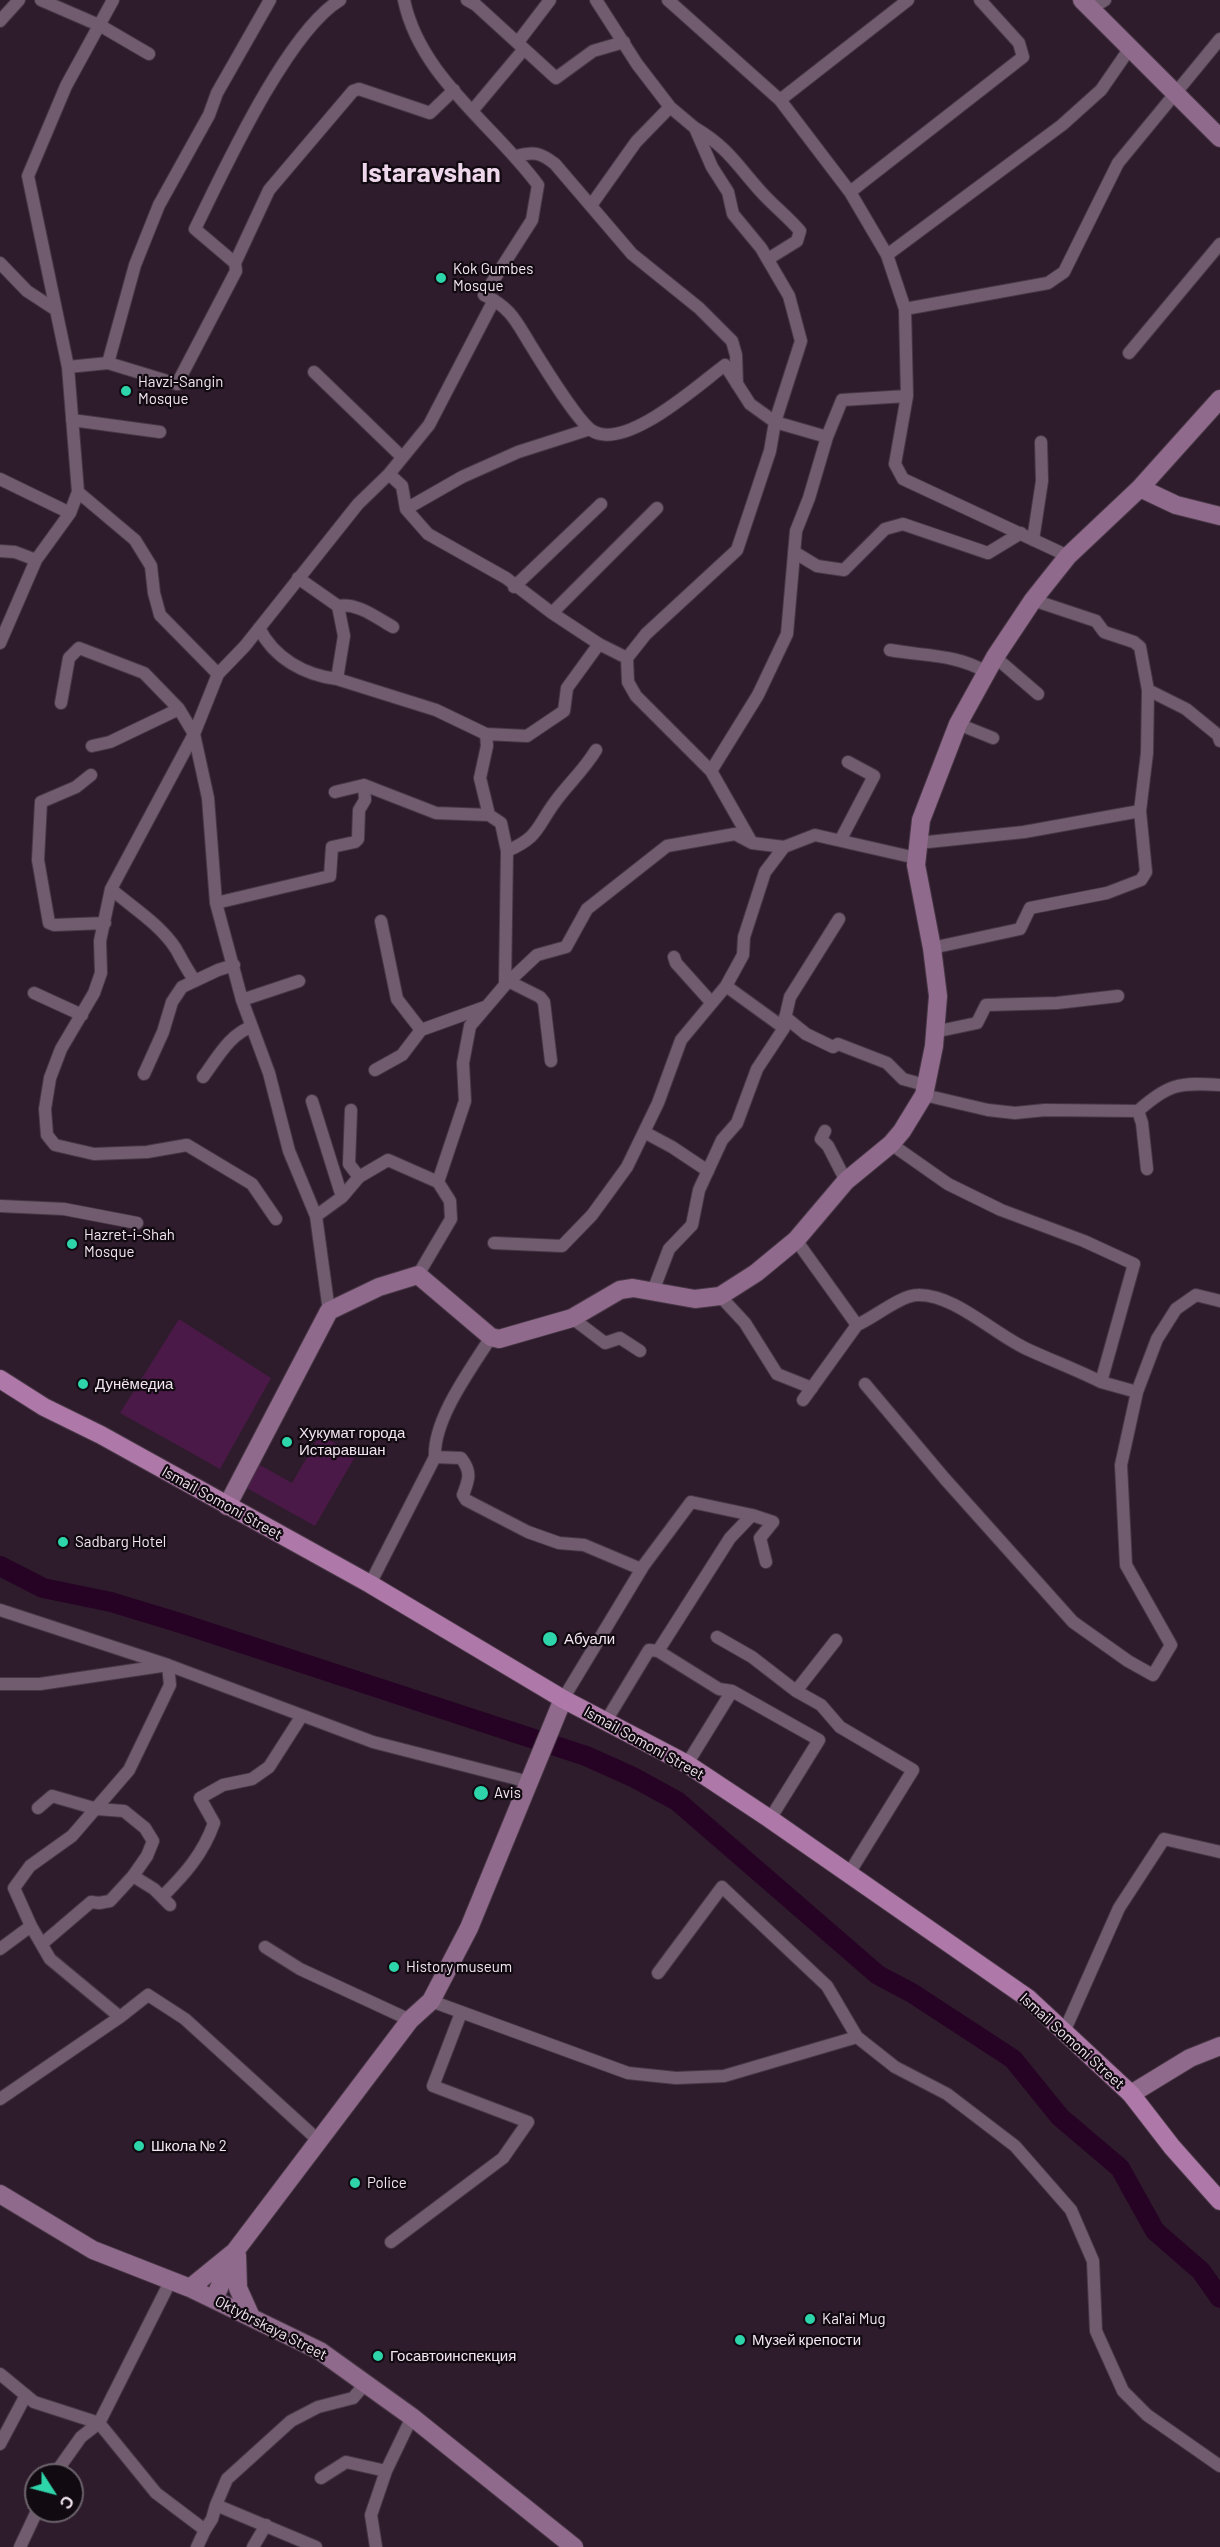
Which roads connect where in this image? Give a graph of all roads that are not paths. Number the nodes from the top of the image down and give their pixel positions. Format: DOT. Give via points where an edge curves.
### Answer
graph roads {
  1 [pos="19,0"];
  2 [pos="41,0"];
  3 [pos="113,0"];
  4 [pos="270,0"];
  5 [pos="340,0"];
  6 [pos="404,0"];
  7 [pos="467,0"];
  8 [pos="550,0"];
  9 [pos="596,0"];
  10 [pos="668,0"];
  11 [pos="908,0"];
  12 [pos="980,0"];
  13 [pos="1092,3"];
  14 [pos="64,5"];
  15 [pos="0,21"];
  16 [pos="100,26"];
  17 [pos="1220,39"];
  18 [pos="624,42"];
  19 [pos="521,45"];
  20 [pos="1130,48"];
  21 [pos="149,54"];
  22 [pos="454,90"];
  23 [pos="1174,92"];
  24 [pos="780,100"];
  25 [pos="670,107"];
  26 [pos="472,111"];
  27 [pos="695,128"];
  28 [pos="1220,138"];
  29 [pos="517,156"];
  30 [pos="850,192"];
  31 [pos="592,204"];
  32 [pos="1220,244"];
  33 [pos="888,255"];
  34 [pos="768,260"];
  35 [pos="0,263"];
  36 [pos="235,263"];
  37 [pos="494,300"];
  38 [pos="905,309"];
  39 [pos="56,310"];
  40 [pos="1129,354"];
  41 [pos="108,363"];
  42 [pos="68,367"];
  43 [pos="314,372"];
  44 [pos="737,385"];
  45 [pos="907,396"];
  46 [pos="1220,399"];
  47 [pos="72,420"];
  48 [pos="775,422"];
  49 [pos="590,429"];
  50 [pos="160,432"];
  51 [pos="827,437"];
  52 [pos="1041,442"];
  53 [pos="402,457"];
  54 [pos="389,474"];
  55 [pos="0,479"];
  56 [pos="1140,488"];
  57 [pos="78,492"];
  58 [pos="601,504"];
  59 [pos="657,508"];
  60 [pos="406,509"];
  61 [pos="70,513"];
  62 [pos="1220,516"];
  63 [pos="1021,534"];
  64 [pos="1033,540"];
  65 [pos="0,551"];
  66 [pos="794,552"];
  67 [pos="1068,556"];
  68 [pos="36,560"];
  69 [pos="298,579"];
  70 [pos="514,587"];
  71 [pos="1033,600"];
  72 [pos="338,606"];
  73 [pos="552,613"];
  74 [pos="393,627"];
  75 [pos="259,628"];
  76 [pos="0,642"];
  77 [pos="599,644"];
  78 [pos="890,650"];
  79 [pos="627,658"];
  80 [pos="991,664"];
  81 [pos="218,674"];
  82 [pos="337,679"];
  83 [pos="1148,690"];
  84 [pos="1038,694"];
  85 [pos="61,703"];
  86 [pos="179,710"];
  87 [pos="958,724"];
  88 [pos="194,734"];
  89 [pos="486,734"];
  90 [pos="1219,737"];
  91 [pos="993,738"];
  92 [pos="92,746"];
  93 [pos="596,750"];
  94 [pos="848,762"];
  95 [pos="711,771"];
  96 [pos="91,775"];
  97 [pos="364,785"];
  98 [pos="335,792"];
  99 [pos="1140,811"];
  100 [pos="489,815"];
  101 [pos="841,839"];
  102 [pos="752,843"];
  103 [pos="784,847"];
  104 [pos="917,851"];
  105 [pos="507,852"];
  106 [pos="111,889"];
  107 [pos="216,903"];
  108 [pos="838,919"];
  109 [pos="381,921"];
  110 [pos="105,922"];
  111 [pos="932,948"];
  112 [pos="674,957"];
  113 [pos="234,965"];
  114 [pos="195,981"];
  115 [pos="299,981"];
  116 [pos="507,983"];
  117 [pos="726,986"];
  118 [pos="34,993"];
  119 [pos="1118,996"];
  120 [pos="242,1000"];
  121 [pos="711,1002"];
  122 [pos="489,1006"];
  123 [pos="82,1015"];
  124 [pos="788,1024"];
  125 [pos="252,1027"];
  126 [pos="421,1030"];
  127 [pos="934,1032"];
  128 [pos="551,1061"];
  129 [pos="375,1070"];
  130 [pos="144,1074"];
  131 [pos="203,1077"];
  132 [pos="1220,1085"];
  133 [pos="925,1090"];
  134 [pos="312,1101"];
  135 [pos="351,1110"];
  136 [pos="1138,1111"];
  137 [pos="825,1131"];
  138 [pos="644,1132"];
  139 [pos="891,1144"];
  140 [pos="1147,1169"];
  141 [pos="708,1171"];
  142 [pos="359,1177"];
  143 [pos="846,1181"];
  144 [pos="438,1182"];
  145 [pos="342,1197"];
  146 [pos="0,1206"];
  147 [pos="316,1216"];
  148 [pos="276,1219"];
  149 [pos="137,1223"];
  150 [pos="796,1240"];
  151 [pos="494,1243"];
  152 [pos="418,1275"];
  153 [pos="653,1292"];
  154 [pos="720,1296"];
  155 [pos="1220,1300"];
  156 [pos="329,1311"];
  157 [pos="572,1318"];
  158 [pos="857,1325"];
  159 [pos="491,1337"];
  160 [pos="640,1351"];
  161 [pos="0,1379"];
  162 [pos="1101,1382"];
  163 [pos="865,1384"];
  164 [pos="812,1388"];
  165 [pos="1137,1392"];
  166 [pos="803,1400"];
  167 [pos="435,1457"];
  168 [pos="227,1506"];
  169 [pos="752,1515"];
  170 [pos="766,1562"];
  171 [pos="641,1569"];
  172 [pos="370,1584"];
  173 [pos="0,1610"];
  174 [pos="717,1637"];
  175 [pos="836,1640"];
  176 [pos="658,1651"];
  177 [pos="168,1665"];
  178 [pos="0,1684"];
  179 [pos="732,1690"];
  180 [pos="796,1691"];
  181 [pos="560,1703"];
  182 [pos="301,1717"];
  183 [pos="606,1721"];
  184 [pos="687,1764"];
  185 [pos="529,1782"];
  186 [pos="38,1808"];
  187 [pos="97,1809"];
  188 [pos="770,1819"];
  189 [pos="1220,1851"];
  190 [pos="848,1875"];
  191 [pos="133,1876"];
  192 [pos="31,1926"];
  193 [pos="43,1943"];
  194 [pos="265,1947"];
  195 [pos="0,1949"];
  196 [pos="658,1973"];
  197 [pos="431,2001"];
  198 [pos="461,2013"];
  199 [pos="120,2017"];
  200 [pos="410,2020"];
  201 [pos="1064,2032"];
  202 [pos="857,2037"];
  203 [pos="1220,2046"];
  204 [pos="1131,2094"];
  205 [pos="0,2099"];
  206 [pos="318,2140"];
  207 [pos="0,2194"];
  208 [pos="1220,2201"];
  209 [pos="391,2242"];
  210 [pos="236,2250"];
  211 [pos="170,2282"];
  212 [pos="190,2288"];
  213 [pos="214,2299"];
  214 [pos="251,2317"];
  215 [pos="0,2374"];
  216 [pos="366,2383"];
  217 [pos="26,2395"];
  218 [pos="411,2417"];
  219 [pos="99,2423"];
  220 [pos="0,2444"];
  221 [pos="63,2463"];
  222 [pos="1220,2466"];
  223 [pos="386,2471"];
  224 [pos="321,2478"];
  225 [pos="216,2505"];
  226 [pos="32,2523"];
  227 [pos="266,2525"];
  228 [pos="205,2530"];
  229 [pos="20,2547"];
  230 [pos="197,2547"];
  231 [pos="254,2547"];
  232 [pos="316,2547"];
  233 [pos="376,2547"];
  234 [pos="574,2547"];
  1 -- 15 [label="street"];
  2 -- 14 [label="street"];
  3 -- 16 [label="street"];
  4 -- 41 [label="street" via="159,205 135,265"];
  5 -- 36 [label="street" via="311,26 266,94 195,229"];
  6 -- 22 [label="street" via="417,40"];
  7 -- 19 [label="street"];
  8 -- 19 [label="street"];
  9 -- 18 [label="street"];
  10 -- 24 [label="street"];
  11 -- 24 [label="street"];
  12 -- 30 [label="street" via="1019,43 1023,57"];
  13 -- 20 [label="main road"];
  14 -- 16 [label="street"];
  16 -- 21 [label="street"];
  16 -- 39 [label="street" via="66,86 28,177"];
  17 -- 23 [label="street"];
  18 -- 19 [label="street" via="593,51 556,78"];
  18 -- 25 [label="street"];
  19 -- 26 [label="street"];
  20 -- 23 [label="main road"];
  20 -- 33 [label="street" via="1101,90 1062,125"];
  22 -- 26 [label="street"];
  22 -- 36 [label="street" via="430,113 359,89 352,91 269,190"];
  23 -- 28 [label="main road"];
  23 -- 38 [label="street" via="1118,163 1058,279"];
  24 -- 30 [label="street"];
  25 -- 27 [label="street"];
  25 -- 31 [label="street" via="636,142"];
  26 -- 29 [label="street"];
  27 -- 34 [label="street" via="728,192 733,214"];
  27 -- 34 [label="street" via="718,141 800,231 797,241"];
  29 -- 31 [label="street" via="541,153"];
  29 -- 37 [label="street" via="538,185 532,220 484,295"];
  30 -- 33 [label="street"];
  31 -- 44 [label="street" via="632,254 699,308 732,341"];
  32 -- 40 [label="street"];
  33 -- 38 [label="street"];
  34 -- 48 [label="street" via="789,296 801,341"];
  35 -- 39 [label="street" via="27,291"];
  36 -- 41 [label="street" via="236,271 177,384"];
  37 -- 49 [label="street" via="511,311 553,380"];
  37 -- 53 [label="street" via="429,425"];
  38 -- 45 [label="street"];
  39 -- 42 [label="street"];
  41 -- 42 [label="street"];
  42 -- 47 [label="street"];
  43 -- 53 [label="street"];
  44 -- 48 [label="street" via="750,404"];
  44 -- 49 [label="street" via="725,365 643,424 605,436"];
  45 -- 51 [label="street" via="843,400"];
  45 -- 63 [label="street" via="895,464 903,480"];
  46 -- 56 [label="main road"];
  47 -- 50 [label="street"];
  47 -- 57 [label="street"];
  48 -- 51 [label="street"];
  48 -- 79 [label="street" via="770,451 737,550 646,634"];
  49 -- 60 [label="street" via="518,452 462,477"];
  51 -- 66 [label="street" via="796,531"];
  52 -- 64 [label="street" via="1042,481"];
  53 -- 54 [label="street"];
  54 -- 60 [label="street" via="402,486"];
  54 -- 69 [label="street" via="358,504"];
  55 -- 61 [label="street"];
  56 -- 62 [label="main road" via="1176,505"];
  56 -- 67 [label="main road"];
  57 -- 61 [label="street"];
  57 -- 81 [label="street" via="135,540 151,566 160,615"];
  58 -- 70 [label="street"];
  59 -- 73 [label="street"];
  60 -- 70 [label="street" via="428,534 506,578"];
  61 -- 68 [label="street"];
  63 -- 64 [label="street"];
  63 -- 66 [label="street" via="988,553 903,524 885,529 844,570 817,566"];
  64 -- 67 [label="street"];
  65 -- 68 [label="street"];
  66 -- 95 [label="street" via="787,634 758,695"];
  67 -- 71 [label="main road"];
  68 -- 76 [label="street"];
  69 -- 72 [label="street"];
  69 -- 75 [label="street"];
  70 -- 73 [label="street"];
  71 -- 80 [label="main road"];
  71 -- 83 [label="street" via="1096,621 1104,632 1140,646"];
  72 -- 74 [label="street" via="356,607"];
  72 -- 82 [label="street" via="344,636"];
  73 -- 77 [label="street"];
  75 -- 81 [label="street"];
  75 -- 82 [label="street" via="282,659 317,676"];
  77 -- 79 [label="street"];
  77 -- 89 [label="street" via="567,688 564,711 527,735"];
  78 -- 80 [label="street"];
  79 -- 95 [label="street" via="628,682 636,696"];
  80 -- 84 [label="street" via="1029,683"];
  80 -- 87 [label="main road"];
  81 -- 88 [label="street"];
  82 -- 89 [label="street" via="436,710"];
  83 -- 90 [label="street" via="1186,709"];
  83 -- 99 [label="street" via="1147,753"];
  85 -- 86 [label="street" via="69,658 79,648 144,673"];
  86 -- 88 [label="street"];
  86 -- 92 [label="street" via="110,742"];
  87 -- 91 [label="street"];
  87 -- 104 [label="main road" via="926,806"];
  88 -- 106 [label="street"];
  88 -- 107 [label="street" via="208,798"];
  89 -- 100 [label="street" via="480,778"];
  93 -- 105 [label="street" via="555,801 533,837"];
  94 -- 101 [label="street" via="874,776"];
  95 -- 102 [label="street"];
  96 -- 110 [label="street" via="89,780 41,802 38,860 49,923"];
  97 -- 98 [label="street"];
  97 -- 100 [label="street" via="436,813"];
  97 -- 107 [label="street" via="358,839 332,847 330,876"];
  99 -- 104 [label="street"];
  99 -- 111 [label="street" via="1146,872 1141,880 1107,893 1030,908 1020,929"];
  100 -- 105 [label="street" via="501,823"];
  101 -- 103 [label="street" via="815,835"];
  101 -- 104 [label="street"];
  102 -- 103 [label="street"];
  102 -- 116 [label="street" via="735,834 667,846 588,909 566,947 537,955"];
  103 -- 117 [label="street" via="765,872 744,937 743,955"];
  104 -- 111 [label="main road"];
  105 -- 116 [label="street"];
  106 -- 110 [label="street"];
  106 -- 114 [label="street" via="175,948"];
  107 -- 113 [label="street"];
  108 -- 124 [label="street" via="790,997"];
  109 -- 126 [label="street" via="397,999"];
  110 -- 123 [label="street" via="100,941 101,973"];
  111 -- 127 [label="main road" via="938,996"];
  112 -- 121 [label="street"];
  113 -- 114 [label="street"];
  113 -- 120 [label="street"];
  114 -- 130 [label="street" via="182,987 172,1002"];
  115 -- 120 [label="street"];
  116 -- 122 [label="street"];
  116 -- 128 [label="street" via="544,1002"];
  117 -- 121 [label="street"];
  117 -- 124 [label="street"];
  118 -- 123 [label="street"];
  119 -- 127 [label="street" via="986,1005 977,1023"];
  120 -- 125 [label="street"];
  121 -- 138 [label="street" via="681,1040"];
  122 -- 126 [label="street"];
  122 -- 144 [label="street" via="470,1026 463,1063 465,1101"];
  123 -- 148 [label="street" via="61,1049 50,1078 45,1109 47,1135 55,1145 94,1154 147,1152 187,1145 252,1184"];
  124 -- 133 [label="street" via="833,1047 838,1044 887,1062 903,1079"];
  124 -- 141 [label="street" via="757,1069 737,1123 722,1140"];
  125 -- 131 [label="street" via="243,1029"];
  125 -- 147 [label="street" via="269,1073 289,1151"];
  126 -- 129 [label="street" via="402,1054"];
  127 -- 133 [label="main road"];
  132 -- 136 [label="street" via="1193,1083 1160,1091"];
  133 -- 136 [label="street" via="988,1110 1015,1113"];
  133 -- 139 [label="main road" via="911,1119"];
  134 -- 145 [label="street"];
  135 -- 142 [label="street" via="349,1164"];
  136 -- 140 [label="street"];
  137 -- 143 [label="street" via="821,1139"];
  138 -- 141 [label="street"];
  138 -- 151 [label="street" via="627,1167 592,1215 562,1246"];
  139 -- 143 [label="main road"];
  139 -- 162 [label="street" via="959,1189 1001,1210 1134,1264"];
  141 -- 153 [label="street" via="699,1190 692,1225 669,1249"];
  142 -- 144 [label="street" via="388,1160"];
  142 -- 145 [label="street"];
  143 -- 150 [label="main road"];
  144 -- 152 [label="street" via="450,1201 451,1219"];
  145 -- 147 [label="street"];
  146 -- 149 [label="street" via="64,1209"];
  147 -- 156 [label="street"];
  150 -- 154 [label="main road"];
  150 -- 158 [label="street"];
  152 -- 156 [label="main road" via="379,1287"];
  152 -- 159 [label="main road"];
  153 -- 154 [label="main road" via="695,1299"];
  153 -- 157 [label="main road" via="620,1290"];
  154 -- 164 [label="street" via="745,1323 777,1374"];
  155 -- 165 [label="street" via="1196,1295 1176,1309 1157,1339"];
  156 -- 168 [label="main road"];
  157 -- 159 [label="main road" via="498,1339"];
  157 -- 160 [label="street" via="605,1343 620,1338"];
  158 -- 162 [label="street" via="900,1299 919,1295 948,1302 1028,1350"];
  158 -- 164 [label="street"];
  159 -- 167 [label="street" via="444,1419"];
  161 -- 168 [label="main road, Ismail Somoni Street"];
  162 -- 165 [label="street"];
  163 -- 165 [label="street" via="1073,1622 1154,1676 1171,1645 1126,1565 1121,1465"];
  164 -- 166 [label="street"];
  167 -- 171 [label="street" via="461,1458 470,1477 463,1495 500,1519 559,1543 584,1545"];
  167 -- 172 [label="street"];
  168 -- 172 [label="main road, Ismail Somoni Street"];
  169 -- 170 [label="street" via="773,1522 759,1539"];
  169 -- 171 [label="street" via="691,1502"];
  169 -- 176 [label="street" via="730,1538"];
  171 -- 181 [label="street"];
  172 -- 181 [label="main road, Ismail Somoni Street"];
  173 -- 177 [label="street"];
  174 -- 180 [label="street" via="752,1657"];
  175 -- 180 [label="street"];
  176 -- 179 [label="street" via="719,1689"];
  176 -- 183 [label="street" via="649,1650"];
  177 -- 178 [label="street" via="40,1684"];
  177 -- 182 [label="street"];
  177 -- 187 [label="street" via="170,1685 129,1770"];
  179 -- 184 [label="street"];
  179 -- 188 [label="street" via="819,1740"];
  180 -- 190 [label="street" via="821,1705 840,1728 913,1770"];
  181 -- 183 [label="main road, Ismail Somoni Street"];
  181 -- 185 [label="main road"];
  182 -- 185 [label="street" via="373,1742"];
  182 -- 191 [label="street" via="269,1767 252,1779 223,1785 200,1798 214,1823 205,1846 166,1901"];
  183 -- 184 [label="main road, Ismail Somoni Street"];
  184 -- 188 [label="main road, Ismail Somoni Street"];
  185 -- 197 [label="main road" via="469,1928"];
  186 -- 187 [label="street" via="52,1796"];
  187 -- 191 [label="street" via="124,1811 145,1828 153,1841"];
  187 -- 192 [label="street" via="72,1836 30,1866 14,1888"];
  188 -- 190 [label="main road, Ismail Somoni Street"];
  189 -- 201 [label="street" via="1164,1839 1119,1908"];
  190 -- 201 [label="main road, Ismail Somoni Street" via="1029,1999"];
  191 -- 193 [label="street" via="110,1901 91,1902"];
  192 -- 193 [label="street"];
  192 -- 195 [label="street"];
  193 -- 199 [label="street" via="50,1959"];
  194 -- 200 [label="street" via="300,1970"];
  196 -- 202 [label="street" via="722,1887 827,1986"];
  197 -- 198 [label="street"];
  197 -- 200 [label="main road"];
  198 -- 202 [label="street" via="628,2073 676,2078 724,2076"];
  198 -- 209 [label="street" via="433,2086 528,2122 504,2158"];
  199 -- 205 [label="street"];
  199 -- 206 [label="street" via="147,1995 185,2019"];
  200 -- 206 [label="main road"];
  201 -- 204 [label="main road, Ismail Somoni Street"];
  202 -- 222 [label="street" via="895,2067 946,2094 1015,2146 1071,2210 1093,2261 1096,2331 1123,2391 1147,2415"];
  203 -- 204 [label="main road" via="1190,2058"];
  204 -- 208 [label="main road, Ismail Somoni Street"];
  206 -- 210 [label="main road"];
  207 -- 211 [label="main road, Oktybrskaya Street" via="93,2250"];
  210 -- 212 [label="main road"];
  210 -- 213 [label="main road"];
  210 -- 214 [label="main road" via="238,2288"];
  211 -- 212 [label="main road, Oktybrskaya Street"];
  211 -- 219 [label="street"];
  212 -- 213 [label="main road, Oktybrskaya Street"];
  213 -- 214 [label="main road, Oktybrskaya Street"];
  214 -- 216 [label="main road, Oktybrskaya Street" via="320,2351"];
  215 -- 217 [label="street"];
  216 -- 218 [label="main road, Oktybrskaya Street"];
  216 -- 225 [label="street" via="353,2398 291,2421 227,2479"];
  217 -- 219 [label="street" via="34,2402"];
  217 -- 220 [label="street"];
  218 -- 223 [label="street"];
  218 -- 234 [label="main road, Oktybrskaya Street"];
  219 -- 221 [label="street" via="81,2437"];
  219 -- 228 [label="street" via="156,2493"];
  223 -- 224 [label="street" via="346,2462"];
  223 -- 233 [label="street" via="370,2515"];
  225 -- 227 [label="street"];
  225 -- 228 [label="street"];
  226 -- 229 [label="street"];
  227 -- 231 [label="street"];
  227 -- 232 [label="street"];
  228 -- 230 [label="street"];
}
